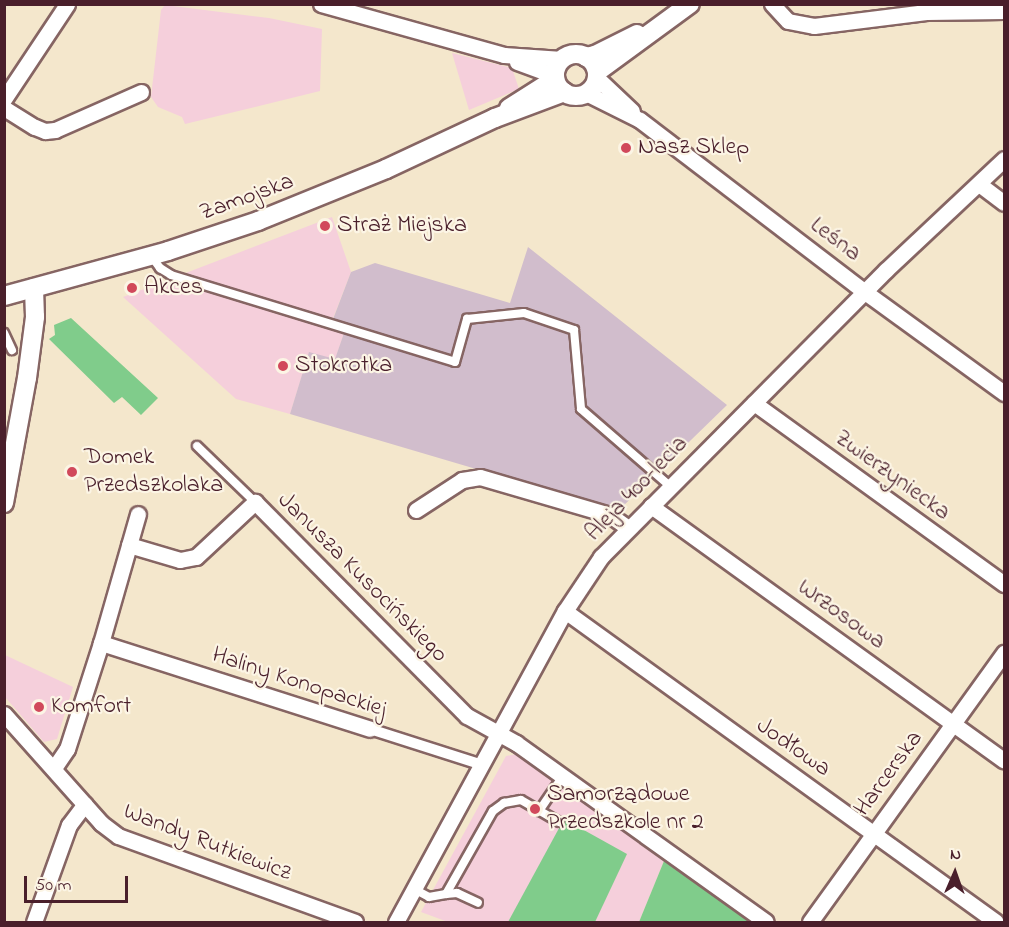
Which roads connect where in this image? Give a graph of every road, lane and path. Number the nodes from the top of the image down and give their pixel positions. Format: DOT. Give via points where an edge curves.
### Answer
graph roads {
  1 [pos="67,4"];
  2 [pos="321,4"];
  3 [pos="690,4"];
  4 [pos="772,4"];
  5 [pos="1005,11"];
  6 [pos="658,25"];
  7 [pos="586,57"];
  8 [pos="597,75"];
  9 [pos="559,76"];
  10 [pos="141,92"];
  11 [pos="586,93"];
  12 [pos="4,99"];
  13 [pos="4,108"];
  14 [pos="640,120"];
  15 [pos="1005,159"];
  16 [pos="979,184"];
  17 [pos="1005,202"];
  18 [pos="151,256"];
  19 [pos="34,288"];
  20 [pos="865,292"];
  21 [pos="4,296"];
  22 [pos="4,333"];
  23 [pos="12,350"];
  24 [pos="1005,393"];
  25 [pos="754,403"];
  26 [pos="197,446"];
  27 [pos="670,486"];
  28 [pos="255,502"];
  29 [pos="4,503"];
  30 [pos="651,506"];
  31 [pos="416,510"];
  32 [pos="138,514"];
  33 [pos="628,528"];
  34 [pos="129,545"];
  35 [pos="1005,584"];
  36 [pos="565,611"];
  37 [pos="101,643"];
  38 [pos="1005,653"];
  39 [pos="4,714"];
  40 [pos="952,723"];
  41 [pos="370,729"];
  42 [pos="500,734"];
  43 [pos="1005,761"];
  44 [pos="483,765"];
  45 [pos="54,768"];
  46 [pos="563,776"];
  47 [pos="85,804"];
  48 [pos="539,811"];
  49 [pos="559,822"];
  50 [pos="874,833"];
  51 [pos="414,889"];
  52 [pos="446,894"];
  53 [pos="478,903"];
  54 [pos="34,922"];
  55 [pos="355,922"];
  56 [pos="396,922"];
  57 [pos="766,922"];
  58 [pos="810,922"];
  59 [pos="996,922"];
  1 -- 12 [label="street"];
  2 -- 9 [label="street" via="504,55"];
  3 -- 6 [label="street"];
  4 -- 5 [label="street" via="788,21 813,27 926,12"];
  6 -- 7 [label="street"];
  6 -- 8 [label="street"];
  7 -- 8 [label="street"];
  7 -- 9 [label="street" via="572,54"];
  8 -- 11 [label="street"];
  8 -- 14 [label="street, Leśna"];
  9 -- 11 [label="street" via="572,95"];
  9 -- 18 [label="street, Zamojska" via="495,118 335,190 258,221"];
  10 -- 13 [label="street" via="55,130 35,127"];
  11 -- 14 [label="street, Leśna"];
  14 -- 20 [label="street, Leśna"];
  15 -- 16 [label="street, Aleja 400-lecia"];
  16 -- 17 [label="street"];
  16 -- 20 [label="street, Aleja 400-lecia"];
  18 -- 19 [label="street, Zamojska"];
  18 -- 27 [label="lane" via="171,274 455,362 467,319 524,313 574,330 581,409"];
  19 -- 21 [label="street, Zamojska"];
  19 -- 29 [label="street" via="35,317 28,368"];
  20 -- 24 [label="street, Leśna"];
  20 -- 25 [label="street, Aleja 400-lecia"];
  22 -- 23 [label="lane"];
  25 -- 27 [label="street, Aleja 400-lecia"];
  25 -- 35 [label="street, Zwierzyniecka"];
  26 -- 28 [label="lane, Janusza Kusocińskiego"];
  27 -- 30 [label="street, Aleja 400-lecia"];
  28 -- 34 [label="street" via="196,557 180,561"];
  28 -- 42 [label="street, Janusza Kusocińskiego" via="467,716"];
  30 -- 33 [label="street, Aleja 400-lecia"];
  30 -- 40 [label="street, Wrzosowa"];
  31 -- 33 [label="street" via="462,480 480,477 610,515"];
  32 -- 34 [label="street"];
  33 -- 36 [label="street, Aleja 400-lecia" via="601,557"];
  34 -- 37 [label="street"];
  36 -- 42 [label="street, Aleja 400-lecia"];
  36 -- 50 [label="street, Jodłowa"];
  37 -- 41 [label="street, Haliny Konopackiej"];
  37 -- 45 [label="street" via="67,749"];
  38 -- 40 [label="street, Harcerska"];
  39 -- 45 [label="street, Wandy Rutkiewicz"];
  40 -- 43 [label="street, Wrzosowa"];
  40 -- 50 [label="street, Harcerska"];
  41 -- 44 [label="street, Haliny Konopackiej"];
  42 -- 44 [label="street, Aleja 400-lecia"];
  42 -- 46 [label="street, Janusza Kusocińskiego"];
  44 -- 51 [label="street, Aleja 400-lecia"];
  45 -- 47 [label="street, Wandy Rutkiewicz"];
  46 -- 48 [label="lane"];
  46 -- 57 [label="street, Janusza Kusocińskiego"];
  47 -- 54 [label="street" via="65,833"];
  47 -- 55 [label="street, Wandy Rutkiewicz" via="101,823 125,840"];
  48 -- 49 [label="lane"];
  48 -- 52 [label="lane" via="521,800 504,803 493,811"];
  50 -- 58 [label="street, Harcerska"];
  50 -- 59 [label="street, Jodłowa"];
  51 -- 52 [label="lane" via="429,897"];
  51 -- 56 [label="street, Aleja 400-lecia"];
  52 -- 53 [label="lane" via="457,893"];
}
